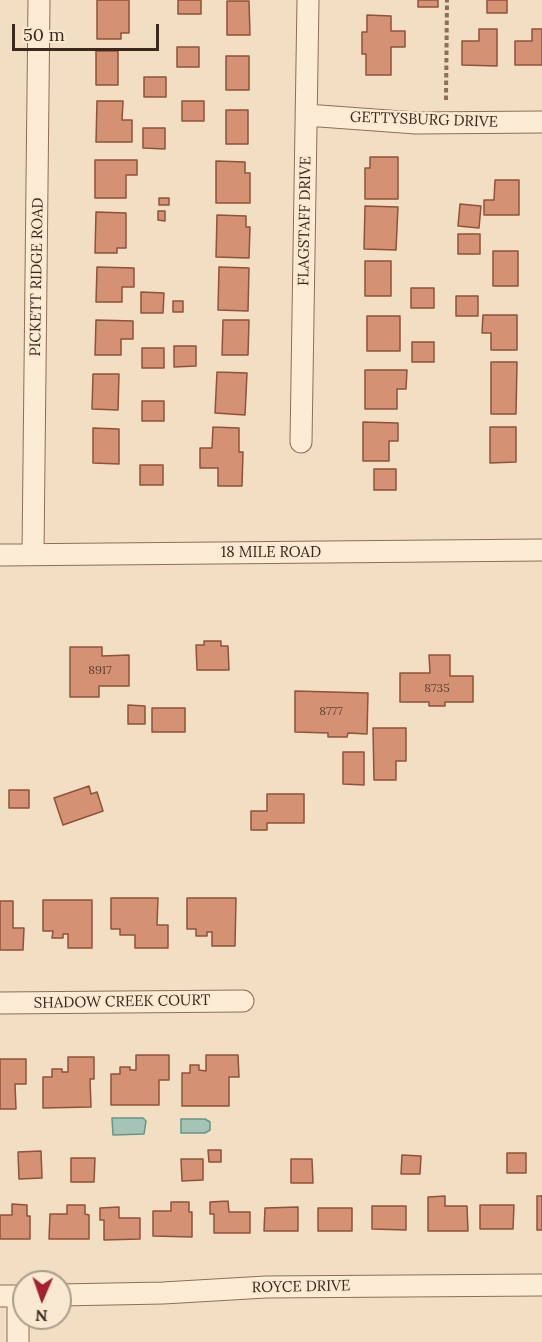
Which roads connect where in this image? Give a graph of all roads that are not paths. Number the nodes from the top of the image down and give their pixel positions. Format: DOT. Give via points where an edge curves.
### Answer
graph roads {
  1 [pos="39,0"];
  2 [pos="308,0"];
  3 [pos="306,115"];
  4 [pos="542,122"];
  5 [pos="301,442"];
  6 [pos="542,550"];
  7 [pos="33,554"];
  8 [pos="0,555"];
  9 [pos="243,1001"];
  10 [pos="0,1003"];
  11 [pos="542,1285"];
  12 [pos="72,1295"];
  1 -- 7 [label="street, PICKETT RIDGE ROAD"];
  2 -- 3 [label="street, FLAGSTAFF DRIVE"];
  3 -- 4 [label="street, GETTYSBURG DRIVE" via="417,123"];
  3 -- 5 [label="street, FLAGSTAFF DRIVE"];
  6 -- 7 [label="street, 18 MILE ROAD"];
  7 -- 8 [label="street, 18 MILE ROAD"];
  9 -- 10 [label="street, SHADOW CREEK COURT"];
  11 -- 12 [label="street, ROYCE DRIVE" via="266,1287"];
}
